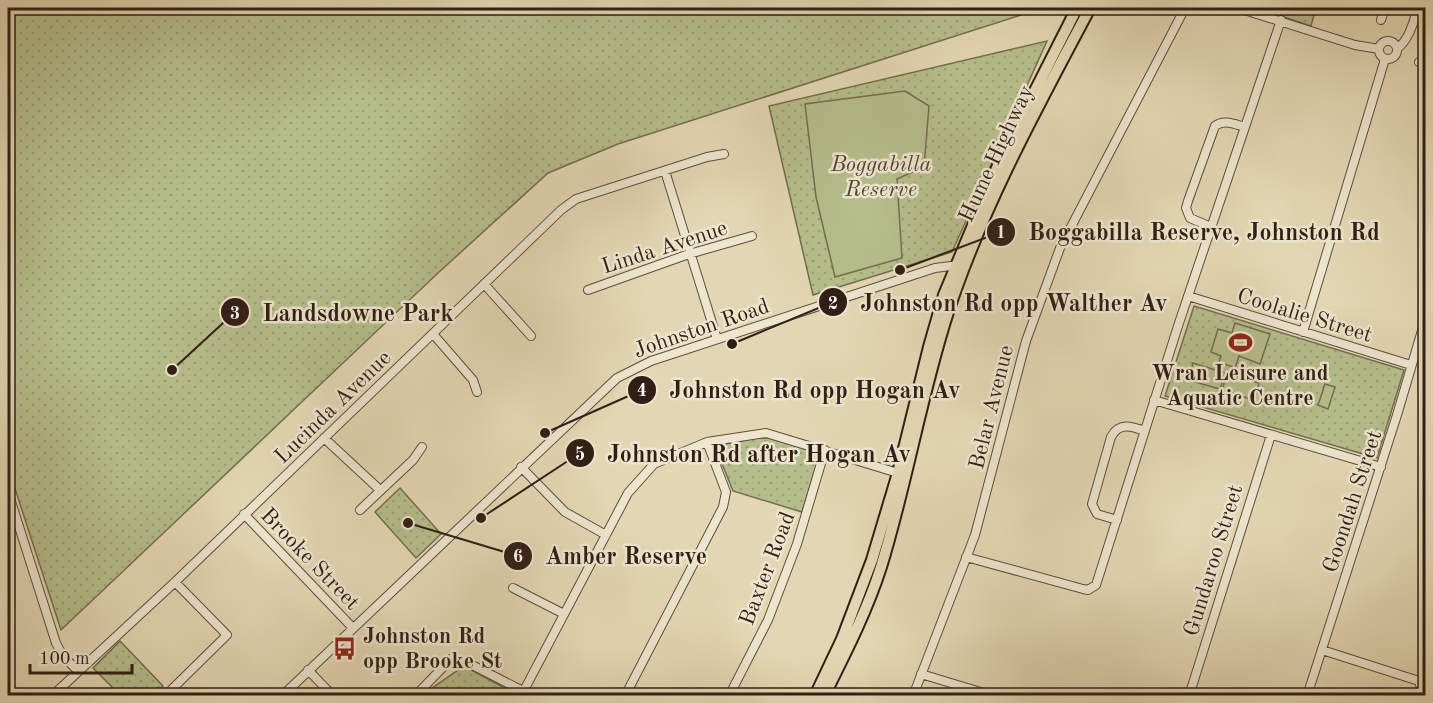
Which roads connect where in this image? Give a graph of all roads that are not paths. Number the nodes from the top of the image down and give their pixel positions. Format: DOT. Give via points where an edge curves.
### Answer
graph roads {
  1 [pos="1077,8"];
  2 [pos="1090,8"];
  3 [pos="1185,8"];
  4 [pos="1238,8"];
  5 [pos="1385,8"];
  6 [pos="1418,8"];
  7 [pos="1281,20"];
  8 [pos="1381,20"];
  9 [pos="1397,48"];
  10 [pos="1378,49"];
  11 [pos="1385,59"];
  12 [pos="1245,127"];
  13 [pos="724,154"];
  14 [pos="664,171"];
  15 [pos="1211,227"];
  16 [pos="752,236"];
  17 [pos="689,254"];
  18 [pos="960,265"];
  19 [pos="484,284"];
  20 [pos="588,290"];
  21 [pos="1188,296"];
  22 [pos="1425,317"];
  23 [pos="1303,332"];
  24 [pos="433,334"];
  25 [pos="531,336"];
  26 [pos="717,339"];
  27 [pos="1411,365"];
  28 [pos="477,392"];
  29 [pos="1154,400"];
  30 [pos="1145,431"];
  31 [pos="1270,435"];
  32 [pos="324,438"];
  33 [pos="707,442"];
  34 [pos="422,447"];
  35 [pos="825,450"];
  36 [pos="521,466"];
  37 [pos="1381,467"];
  38 [pos="898,473"];
  39 [pos="380,490"];
  40 [pos="8,492"];
  41 [pos="360,510"];
  42 [pos="243,514"];
  43 [pos="1117,520"];
  44 [pos="606,535"];
  45 [pos="966,557"];
  46 [pos="175,582"];
  47 [pos="513,588"];
  48 [pos="564,614"];
  49 [pos="352,627"];
  50 [pos="1322,650"];
  51 [pos="308,670"];
  52 [pos="78,671"];
  53 [pos="921,674"];
  54 [pos="1422,679"];
  55 [pos="1424,692"];
  56 [pos="522,693"];
  57 [pos="52,696"];
  58 [pos="165,696"];
  59 [pos="282,696"];
  60 [pos="333,696"];
  61 [pos="415,696"];
  62 [pos="626,696"];
  63 [pos="729,696"];
  64 [pos="815,696"];
  65 [pos="824,696"];
  66 [pos="913,696"];
  67 [pos="994,696"];
  68 [pos="1189,696"];
  69 [pos="1307,696"];
  1 -- 18 [label="highway, Hume Highway" via="1002,156"];
  2 -- 18 [label="highway, Hume Highway"];
  3 -- 45 [label="street, Belar Avenue" via="1060,248 1026,341 981,517"];
  4 -- 7 [label="street"];
  5 -- 8 [label="street"];
  6 -- 9 [label="street" via="1411,31"];
  7 -- 10 [label="street"];
  7 -- 12 [label="street"];
  9 -- 10 [label="street" via="1389,41"];
  9 -- 11 [label="street" via="1394,57"];
  10 -- 11 [label="street"];
  11 -- 23 [label="street"];
  12 -- 15 [label="street"];
  12 -- 15 [label="street" via="1226,122 1215,126 1188,201 1186,208 1191,218"];
  13 -- 14 [label="street, Lucinda Avenue"];
  14 -- 17 [label="street"];
  14 -- 19 [label="street, Lucinda Avenue" via="576,199"];
  15 -- 21 [label="street"];
  16 -- 17 [label="street, Linda Avenue"];
  17 -- 20 [label="street, Linda Avenue"];
  17 -- 26 [label="street"];
  18 -- 26 [label="street, Johnston Road" via="935,268"];
  18 -- 38 [label="highway, Hume Highway" via="936,319"];
  18 -- 65 [label="highway, Hume Highway" via="880,570"];
  19 -- 24 [label="street, Lucinda Avenue"];
  19 -- 25 [label="street"];
  21 -- 23 [label="street, Coolalie Street"];
  21 -- 29 [label="street"];
  22 -- 27 [label="street, Goondah Street"];
  23 -- 27 [label="street, Coolalie Street"];
  24 -- 28 [label="street" via="473,380"];
  24 -- 32 [label="street, Lucinda Avenue"];
  26 -- 36 [label="street, Johnston Road" via="624,374"];
  27 -- 37 [label="street, Goondah Street"];
  29 -- 30 [label="street"];
  29 -- 31 [label="street"];
  30 -- 43 [label="street"];
  30 -- 43 [label="street" via="1119,427 1107,448 1092,504 1097,514"];
  31 -- 37 [label="street"];
  31 -- 68 [label="street, Gundaroo Street"];
  32 -- 39 [label="street"];
  32 -- 42 [label="street, Lucinda Avenue"];
  33 -- 35 [label="street" via="766,433"];
  33 -- 44 [label="street" via="654,464 628,493"];
  33 -- 62 [label="street" via="726,492 723,507"];
  34 -- 39 [label="street"];
  35 -- 38 [label="street"];
  35 -- 63 [label="street, Baxter Road" via="797,544 768,620"];
  36 -- 44 [label="street" via="565,512"];
  36 -- 49 [label="street, Johnston Road"];
  37 -- 50 [label="street, Goondah Street"];
  38 -- 64 [label="highway, Hume Highway" via="860,594"];
  39 -- 41 [label="street"];
  40 -- 52 [label="street" via="56,643"];
  42 -- 46 [label="street, Lucinda Avenue"];
  42 -- 49 [label="street, Brooke Street"];
  43 -- 45 [label="street" via="1096,585 1088,590"];
  44 -- 48 [label="street"];
  45 -- 53 [label="street, Belar Avenue"];
  46 -- 52 [label="street, Lucinda Avenue"];
  46 -- 58 [label="street" via="227,635"];
  47 -- 48 [label="street"];
  48 -- 56 [label="street"];
  49 -- 51 [label="street, Johnston Road"];
  50 -- 54 [label="street"];
  50 -- 69 [label="street, Goondah Street"];
  51 -- 59 [label="street, Johnston Road"];
  51 -- 60 [label="street"];
  52 -- 57 [label="street, Lucinda Avenue"];
  53 -- 66 [label="street, Belar Avenue"];
  53 -- 67 [label="street"];
  54 -- 55 [label="street" via="1419,686"];
  56 -- 61 [label="street" via="452,658"];
}
